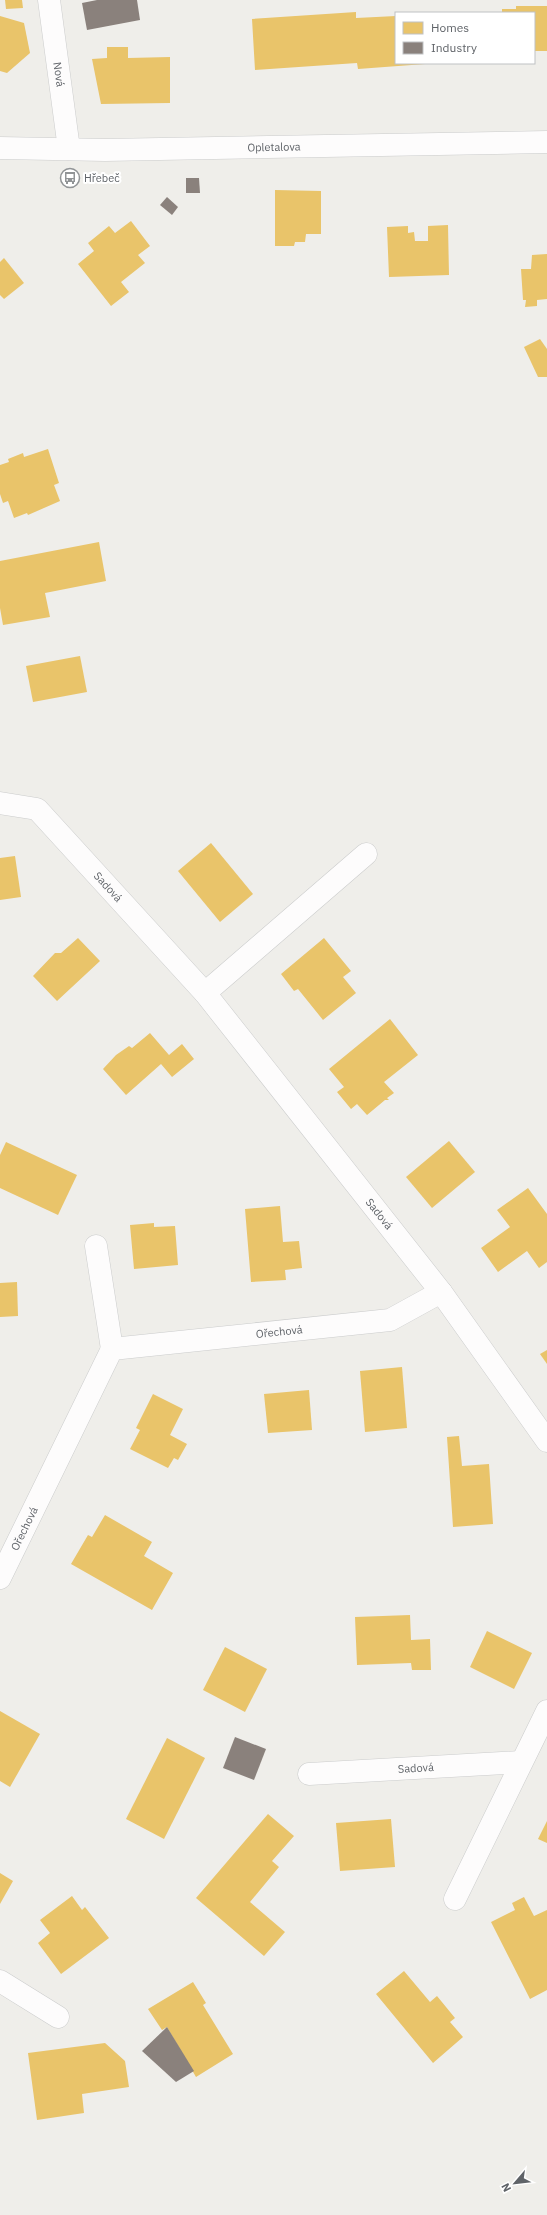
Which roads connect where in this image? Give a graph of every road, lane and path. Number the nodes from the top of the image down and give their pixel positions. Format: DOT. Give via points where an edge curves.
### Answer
graph roads {
  1 [pos="49,0"];
  2 [pos="547,142"];
  3 [pos="0,148"];
  4 [pos="69,149"];
  5 [pos="0,803"];
  6 [pos="366,854"];
  7 [pos="204,993"];
  8 [pos="96,1246"];
  9 [pos="441,1292"];
  10 [pos="112,1348"];
  11 [pos="547,1440"];
  12 [pos="0,1578"];
  13 [pos="547,1711"];
  14 [pos="522,1762"];
  15 [pos="310,1774"];
  16 [pos="455,1899"];
  17 [pos="0,1981"];
  18 [pos="58,2017"];
  1 -- 4 [label="street, Nová"];
  2 -- 4 [label="street, Opletalova"];
  3 -- 4 [label="street, Opletalova"];
  5 -- 7 [label="street, Sadová" via="37,809"];
  6 -- 7 [label="street"];
  7 -- 9 [label="street, Sadová"];
  8 -- 10 [label="street"];
  9 -- 10 [label="street, Ořechová" via="390,1320"];
  9 -- 11 [label="street, Sadová"];
  10 -- 12 [label="street, Ořechová"];
  13 -- 14 [label="street"];
  14 -- 15 [label="street, Sadová"];
  14 -- 16 [label="street"];
  17 -- 18 [label="street"];
}
